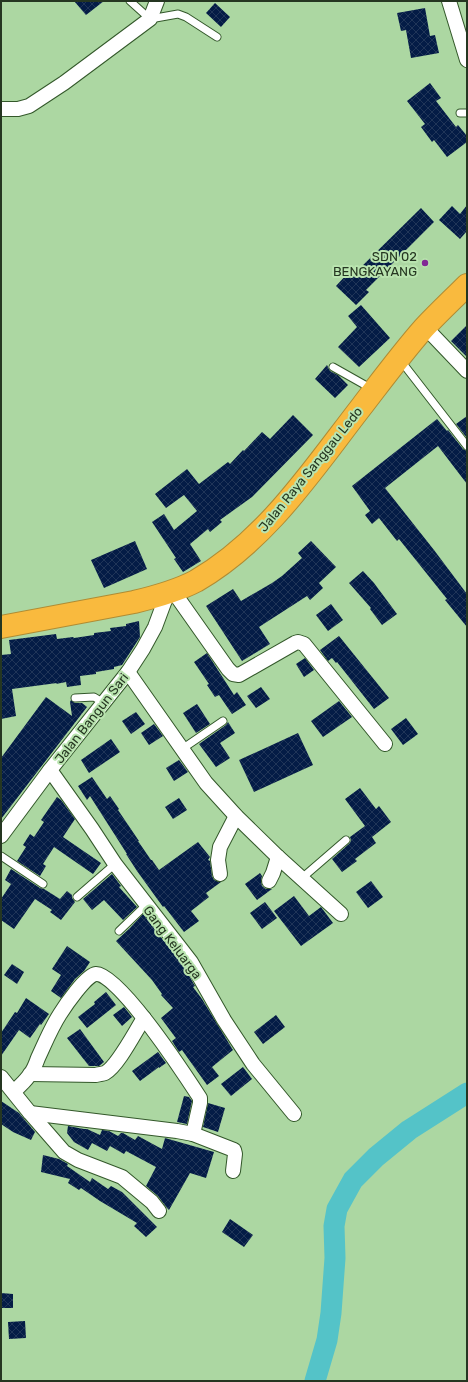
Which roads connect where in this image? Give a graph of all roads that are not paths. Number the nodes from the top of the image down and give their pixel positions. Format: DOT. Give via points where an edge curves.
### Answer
graph roads {
  1 [pos="130,1"];
  2 [pos="157,1"];
  3 [pos="449,1"];
  4 [pos="150,19"];
  5 [pos="217,37"];
  6 [pos="467,60"];
  7 [pos="1,109"];
  8 [pos="467,285"];
  9 [pos="425,327"];
  10 [pos="399,359"];
  11 [pos="333,367"];
  12 [pos="467,371"];
  13 [pos="374,390"];
  14 [pos="467,446"];
  15 [pos="170,592"];
  16 [pos="1,626"];
  17 [pos="128,672"];
  18 [pos="75,698"];
  19 [pos="104,703"];
  20 [pos="223,721"];
  21 [pos="385,744"];
  22 [pos="182,749"];
  23 [pos="50,770"];
  24 [pos="236,816"];
  25 [pos="1,836"];
  26 [pos="346,840"];
  27 [pos="1,856"];
  28 [pos="278,857"];
  29 [pos="115,864"];
  30 [pos="220,874"];
  31 [pos="302,878"];
  32 [pos="269,881"];
  33 [pos="43,884"];
  34 [pos="77,897"];
  35 [pos="146,905"];
  36 [pos="341,914"];
  37 [pos="119,931"];
  38 [pos="144,1018"];
  39 [pos="31,1074"];
  40 [pos="1,1077"];
  41 [pos="14,1092"];
  42 [pos="30,1113"];
  43 [pos="294,1114"];
  44 [pos="193,1134"];
  45 [pos="233,1171"];
  46 [pos="159,1212"];
  1 -- 4 [label="lane"];
  2 -- 4 [label="street"];
  3 -- 6 [label="street"];
  4 -- 5 [label="lane" via="178,14"];
  4 -- 7 [label="street" via="37,102 18,109"];
  8 -- 9 [label="highway, Jalan Raya Sanggau Ledo"];
  9 -- 10 [label="highway, Jalan Raya Sanggau Ledo"];
  9 -- 12 [label="street"];
  10 -- 13 [label="highway, Jalan Raya Sanggau Ledo"];
  10 -- 14 [label="lane"];
  11 -- 13 [label="lane"];
  13 -- 15 [label="highway, Jalan Raya Sanggau Ledo" via="324,456 260,532 231,558 196,581"];
  15 -- 16 [label="highway, Jalan Raya Sanggau Ledo" via="134,602"];
  15 -- 17 [label="street, Jalan Bangun Sari" via="155,628"];
  15 -- 21 [label="street" via="233,674 239,675 295,643 304,644"];
  17 -- 19 [label="street, Jalan Bangun Sari"];
  17 -- 22 [label="street"];
  18 -- 19 [label="lane" via="94,697"];
  19 -- 23 [label="street, Jalan Bangun Sari"];
  20 -- 22 [label="lane"];
  22 -- 24 [label="street" via="206,783"];
  23 -- 25 [label="street, Jalan Bangun Sari"];
  23 -- 29 [label="street, Gang Keluarga"];
  24 -- 28 [label="street"];
  24 -- 30 [label="street" via="220,846"];
  26 -- 31 [label="lane"];
  27 -- 33 [label="lane"];
  28 -- 31 [label="street"];
  28 -- 32 [label="street"];
  29 -- 34 [label="lane"];
  29 -- 35 [label="street, Gang Keluarga"];
  31 -- 36 [label="street"];
  35 -- 37 [label="lane"];
  35 -- 43 [label="street, Gang Keluarga" via="191,962 253,1064"];
  38 -- 39 [label="street" via="115,1062 104,1073"];
  38 -- 39 [label="street" via="119,989 99,974 92,975 61,1013"];
  38 -- 44 [label="street" via="200,1098"];
  39 -- 41 [label="street"];
  40 -- 41 [label="street"];
  41 -- 42 [label="street"];
  42 -- 44 [label="street"];
  42 -- 46 [label="street" via="67,1154 122,1177 152,1202"];
  44 -- 45 [label="street" via="234,1150"];
}
